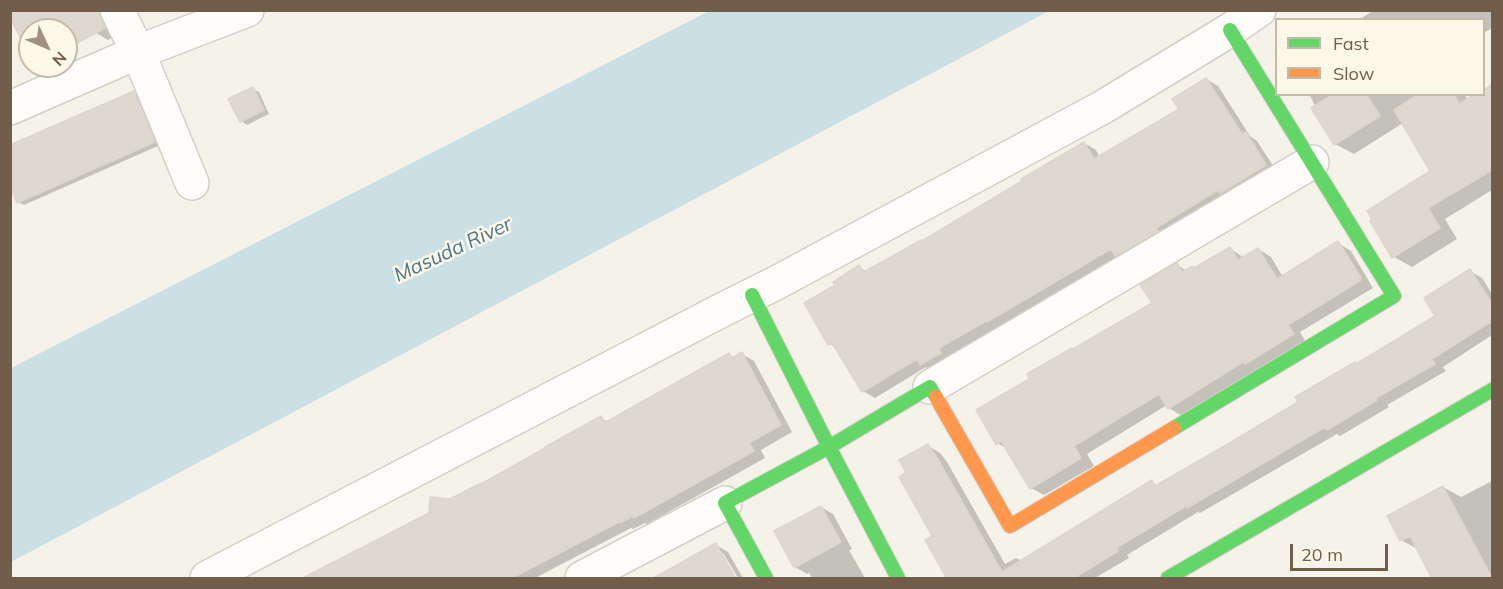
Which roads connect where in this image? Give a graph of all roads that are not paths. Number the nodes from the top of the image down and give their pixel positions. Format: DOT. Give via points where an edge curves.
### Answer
graph roads {
  1 [pos="117,10"];
  2 [pos="247,10"];
  3 [pos="1259,10"];
  4 [pos="1230,30"];
  5 [pos="138,52"];
  6 [pos="10,108"];
  7 [pos="1312,162"];
  8 [pos="192,183"];
  9 [pos="752,295"];
  10 [pos="930,387"];
  11 [pos="1492,390"];
  12 [pos="829,447"];
  13 [pos="725,503"];
  14 [pos="207,579"];
  15 [pos="582,579"];
  16 [pos="766,579"];
  17 [pos="898,579"];
  18 [pos="1168,579"];
  1 -- 5 [label="street"];
  2 -- 5 [label="street"];
  3 -- 4 [label="street"];
  4 -- 7 [label="street"];
  4 -- 9 [label="street" via="1103,106"];
  5 -- 6 [label="street"];
  5 -- 8 [label="street"];
  7 -- 10 [label="street"];
  7 -- 10 [label="street" via="1394,296 1010,526"];
  9 -- 12 [label="street"];
  9 -- 14 [label="street"];
  10 -- 12 [label="street"];
  11 -- 18 [label="street"];
  12 -- 13 [label="street"];
  12 -- 17 [label="street"];
  13 -- 15 [label="street"];
  13 -- 16 [label="street"];
}
